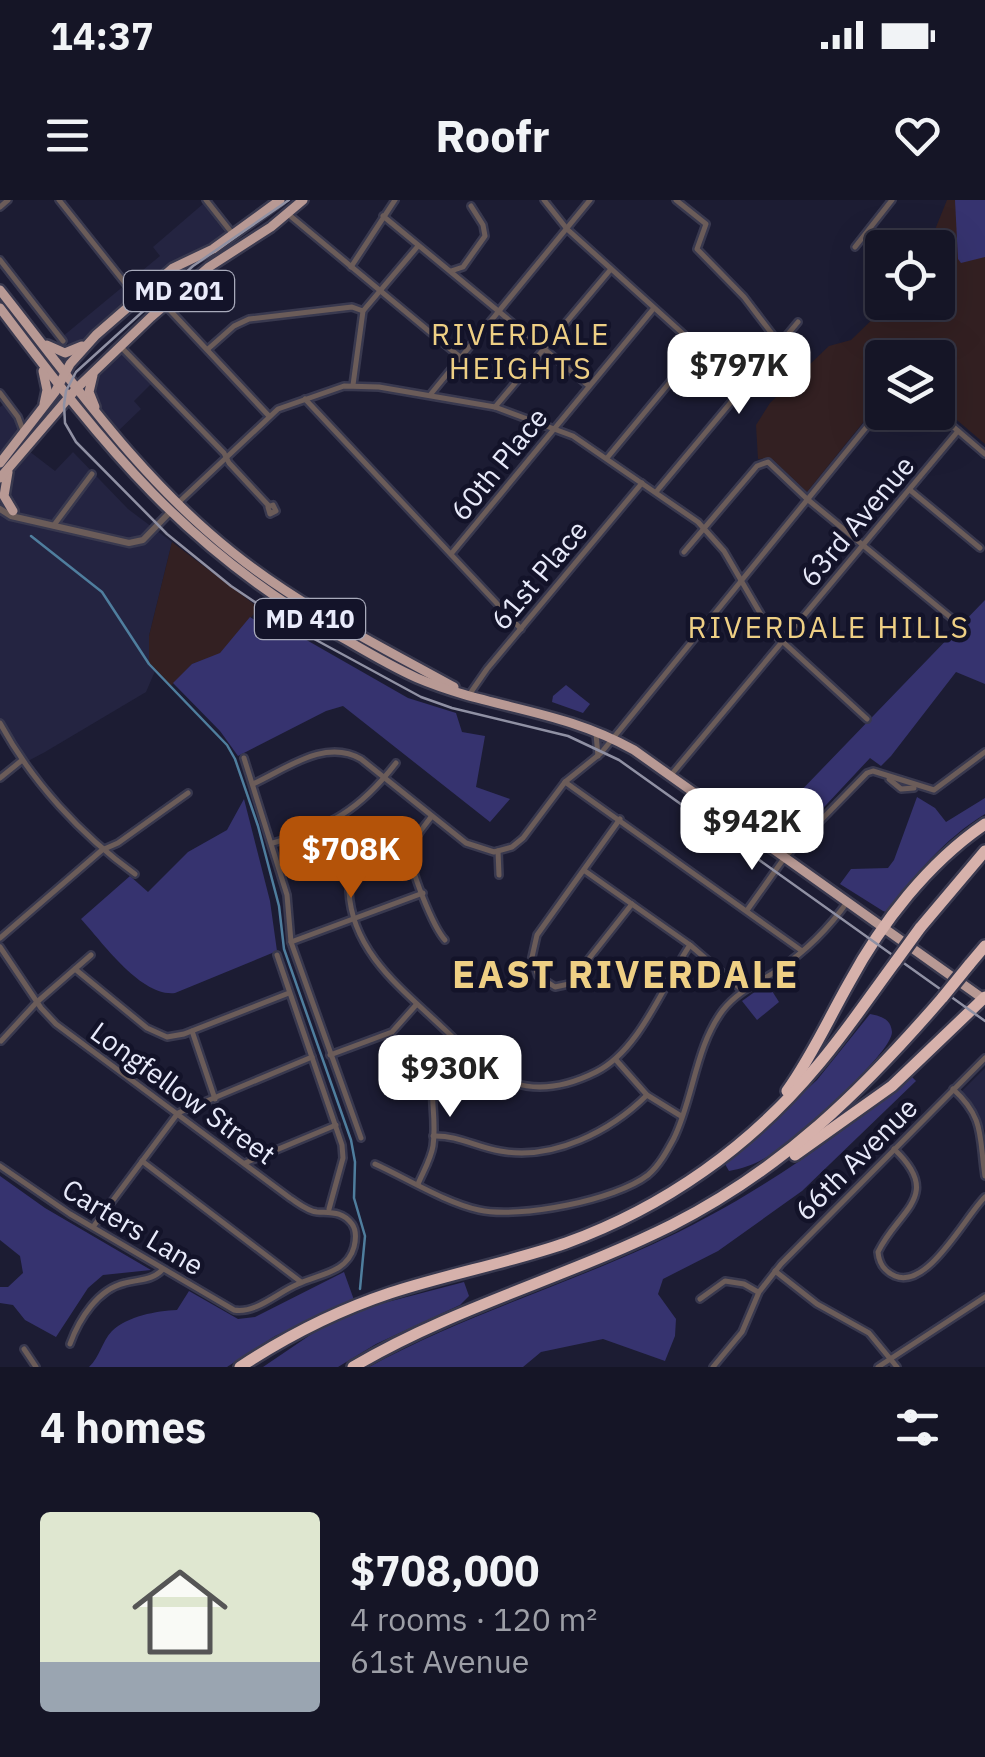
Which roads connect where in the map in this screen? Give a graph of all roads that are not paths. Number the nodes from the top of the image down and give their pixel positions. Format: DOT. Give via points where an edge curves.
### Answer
graph roads {
  1 [pos="8,200"];
  2 [pos="59,200"];
  3 [pos="280,200"];
  4 [pos="303,200"];
  5 [pos="395,200"];
  6 [pos="544,200"];
  7 [pos="590,200"];
  8 [pos="676,200"];
  9 [pos="892,200"];
  10 [pos="209,201"];
  11 [pos="471,206"];
  12 [pos="0,207"];
  13 [pos="288,214"];
  14 [pos="383,216"];
  15 [pos="567,229"];
  16 [pos="234,236"];
  17 [pos="418,246"];
  18 [pos="855,247"];
  19 [pos="0,260"];
  20 [pos="351,267"];
  21 [pos="611,269"];
  22 [pos="448,270"];
  23 [pos="129,288"];
  24 [pos="0,290"];
  25 [pos="381,292"];
  26 [pos="165,304"];
  27 [pos="0,308"];
  28 [pos="654,308"];
  29 [pos="362,310"];
  30 [pos="498,312"];
  31 [pos="798,322"];
  32 [pos="32,331"];
  33 [pos="96,335"];
  34 [pos="63,341"];
  35 [pos="779,343"];
  36 [pos="120,346"];
  37 [pos="699,348"];
  38 [pos="32,350"];
  39 [pos="208,350"];
  40 [pos="544,350"];
  41 [pos="460,358"];
  42 [pos="97,369"];
  43 [pos="65,374"];
  44 [pos="353,385"];
  45 [pos="58,386"];
  46 [pos="589,386"];
  47 [pos="742,386"];
  48 [pos="76,389"];
  49 [pos="0,393"];
  50 [pos="430,395"];
  51 [pos="68,398"];
  52 [pos="306,399"];
  53 [pos="495,407"];
  54 [pos="40,414"];
  55 [pos="268,416"];
  56 [pos="91,427"];
  57 [pos="40,428"];
  58 [pos="554,428"];
  59 [pos="865,428"];
  60 [pos="955,428"];
  61 [pos="958,431"];
  62 [pos="24,434"];
  63 [pos="119,443"];
  64 [pos="985,454"];
  65 [pos="226,457"];
  66 [pos="607,458"];
  67 [pos="0,463"];
  68 [pos="12,465"];
  69 [pos="92,474"];
  70 [pos="0,478"];
  71 [pos="642,483"];
  72 [pos="910,490"];
  73 [pos="656,492"];
  74 [pos="806,499"];
  75 [pos="269,506"];
  76 [pos="173,508"];
  77 [pos="5,510"];
  78 [pos="54,525"];
  79 [pos="705,528"];
  80 [pos="863,546"];
  81 [pos="980,548"];
  82 [pos="684,552"];
  83 [pos="451,554"];
  84 [pos="741,581"];
  85 [pos="954,621"];
  86 [pos="521,629"];
  87 [pos="782,642"];
  88 [pos="469,695"];
  89 [pos="866,719"];
  90 [pos="0,724"];
  91 [pos="595,730"];
  92 [pos="613,738"];
  93 [pos="985,752"];
  94 [pos="598,756"];
  95 [pos="244,758"];
  96 [pos="20,761"];
  97 [pos="396,763"];
  98 [pos="671,775"];
  99 [pos="0,778"];
  100 [pos="384,779"];
  101 [pos="565,782"];
  102 [pos="253,784"];
  103 [pos="188,793"];
  104 [pos="431,817"];
  105 [pos="620,819"];
  106 [pos="985,824"];
  107 [pos="273,843"];
  108 [pos="102,850"];
  109 [pos="985,851"];
  110 [pos="498,852"];
  111 [pos="785,857"];
  112 [pos="584,870"];
  113 [pos="134,874"];
  114 [pos="499,876"];
  115 [pos="350,891"];
  116 [pos="424,893"];
  117 [pos="848,901"];
  118 [pos="632,904"];
  119 [pos="748,909"];
  120 [pos="356,918"];
  121 [pos="886,927"];
  122 [pos="0,938"];
  123 [pos="445,940"];
  124 [pos="291,942"];
  125 [pos="690,944"];
  126 [pos="0,946"];
  127 [pos="985,946"];
  128 [pos="802,950"];
  129 [pos="90,955"];
  130 [pos="277,955"];
  131 [pos="75,969"];
  132 [pos="742,990"];
  133 [pos="289,992"];
  134 [pos="984,998"];
  135 [pos="37,1002"];
  136 [pos="416,1004"];
  137 [pos="192,1032"];
  138 [pos="455,1040"];
  139 [pos="0,1042"];
  140 [pos="330,1055"];
  141 [pos="312,1057"];
  142 [pos="985,1058"];
  143 [pos="616,1060"];
  144 [pos="953,1089"];
  145 [pos="647,1095"];
  146 [pos="215,1099"];
  147 [pos="178,1113"];
  148 [pos="682,1117"];
  149 [pos="336,1125"];
  150 [pos="433,1136"];
  151 [pos="361,1138"];
  152 [pos="894,1149"];
  153 [pos="142,1162"];
  154 [pos="245,1163"];
  155 [pos="375,1164"];
  156 [pos="0,1166"];
  157 [pos="985,1176"];
  158 [pos="418,1184"];
  159 [pos="680,1188"];
  160 [pos="726,1194"];
  161 [pos="985,1197"];
  162 [pos="329,1210"];
  163 [pos="93,1227"];
  164 [pos="164,1269"];
  165 [pos="775,1271"];
  166 [pos="301,1282"];
  167 [pos="759,1292"];
  168 [pos="985,1296"];
  169 [pos="700,1299"];
  170 [pos="70,1344"];
  171 [pos="24,1349"];
  172 [pos="891,1357"];
  173 [pos="36,1367"];
  174 [pos="240,1367"];
  175 [pos="353,1367"];
  176 [pos="712,1367"];
  177 [pos="878,1367"];
  178 [pos="897,1367"];
  1 -- 12 [label="street"];
  2 -- 23 [label="street"];
  3 -- 16 [label="main road, MD 201"];
  4 -- 13 [label="main road, MD 201"];
  5 -- 14 [label="street"];
  6 -- 15 [label="street"];
  7 -- 15 [label="street"];
  8 -- 35 [label="street" via="707,225 697,249"];
  9 -- 18 [label="street"];
  10 -- 16 [label="street"];
  11 -- 22 [label="street" via="486,236 460,270"];
  13 -- 20 [label="street"];
  13 -- 26 [label="main road, MD 201"];
  14 -- 17 [label="street"];
  14 -- 20 [label="street"];
  15 -- 21 [label="street"];
  15 -- 30 [label="street"];
  16 -- 33 [label="main road, MD 201" via="173,268"];
  17 -- 22 [label="street"];
  17 -- 25 [label="street"];
  19 -- 34 [label="street"];
  20 -- 25 [label="street"];
  21 -- 28 [label="street"];
  21 -- 40 [label="street"];
  22 -- 30 [label="street"];
  24 -- 32 [label="main road, MD 410"];
  25 -- 29 [label="street"];
  25 -- 41 [label="street"];
  26 -- 36 [label="main road, MD 201"];
  26 -- 39 [label="street"];
  27 -- 38 [label="main road, MD 410"];
  28 -- 37 [label="street"];
  28 -- 46 [label="street, 60th Place"];
  29 -- 39 [label="street" via="250,319"];
  29 -- 44 [label="street"];
  30 -- 40 [label="street"];
  30 -- 41 [label="street"];
  31 -- 35 [label="street"];
  32 -- 33 [label="main road" via="65,353"];
  32 -- 43 [label="main road, MD 410"];
  33 -- 43 [label="main road, MD 201"];
  35 -- 47 [label="street"];
  36 -- 42 [label="main road, MD 201"];
  36 -- 65 [label="street"];
  37 -- 47 [label="street"];
  37 -- 66 [label="street"];
  38 -- 45 [label="main road, MD 410"];
  38 -- 54 [label="main road" via="47,384"];
  39 -- 55 [label="street"];
  40 -- 46 [label="street"];
  40 -- 53 [label="street"];
  41 -- 50 [label="street"];
  42 -- 48 [label="main road, MD 201"];
  42 -- 63 [label="main road" via="92,400"];
  43 -- 45 [label="main road, MD 201"];
  43 -- 48 [label="main road, MD 410"];
  44 -- 50 [label="street"];
  44 -- 52 [label="street"];
  45 -- 51 [label="main road, MD 410"];
  45 -- 54 [label="main road, MD 201"];
  46 -- 58 [label="street, 60th Place"];
  47 -- 73 [label="street"];
  48 -- 51 [label="main road, MD 201"];
  48 -- 63 [label="main road, MD 410"];
  49 -- 62 [label="street"];
  50 -- 53 [label="street"];
  51 -- 56 [label="main road, MD 410"];
  51 -- 57 [label="main road, MD 201"];
  52 -- 55 [label="street"];
  52 -- 83 [label="street"];
  53 -- 58 [label="street"];
  54 -- 62 [label="main road, MD 201"];
  55 -- 65 [label="street"];
  56 -- 57 [label="main road" via="67,414"];
  56 -- 76 [label="main road, MD 410"];
  57 -- 68 [label="main road, MD 201"];
  58 -- 66 [label="street"];
  58 -- 83 [label="street, 60th Place"];
  59 -- 74 [label="street"];
  60 -- 61 [label="street"];
  61 -- 64 [label="street"];
  61 -- 72 [label="street, 63rd Avenue"];
  62 -- 67 [label="main road, MD 201"];
  63 -- 76 [label="main road, MD 410"];
  65 -- 75 [label="street"];
  65 -- 76 [label="street"];
  66 -- 71 [label="street"];
  68 -- 70 [label="main road, MD 201"];
  68 -- 77 [label="main road" via="3,486"];
  69 -- 78 [label="street"];
  71 -- 73 [label="street"];
  71 -- 86 [label="street, 61st Place"];
  72 -- 80 [label="street, 63rd Avenue"];
  72 -- 81 [label="street"];
  73 -- 79 [label="street"];
  74 -- 79 [label="street" via="763,463"];
  74 -- 80 [label="street"];
  74 -- 84 [label="street"];
  76 -- 78 [label="street" via="134,543"];
  76 -- 88 [label="main road, MD 410" via="219,557 314,621 413,676"];
  77 -- 78 [label="street"];
  79 -- 82 [label="street"];
  79 -- 84 [label="street"];
  80 -- 85 [label="street"];
  80 -- 87 [label="street, 63rd Avenue"];
  83 -- 86 [label="street"];
  84 -- 87 [label="street"];
  84 -- 92 [label="street"];
  86 -- 88 [label="street, 61st Place"];
  87 -- 89 [label="street"];
  87 -- 98 [label="street, 63rd Avenue"];
  88 -- 91 [label="main road, MD 410"];
  90 -- 96 [label="street"];
  91 -- 92 [label="main road, MD 410"];
  91 -- 94 [label="street"];
  92 -- 94 [label="street"];
  92 -- 98 [label="main road, MD 410"];
  93 -- 111 [label="street" via="937,789 901,789 887,776 867,773"];
  94 -- 101 [label="street"];
  95 -- 102 [label="street"];
  96 -- 99 [label="street"];
  96 -- 108 [label="street"];
  97 -- 100 [label="street"];
  98 -- 111 [label="main road, MD 410"];
  100 -- 102 [label="street" via="351,754 332,750"];
  100 -- 104 [label="street"];
  100 -- 107 [label="street" via="334,822"];
  101 -- 105 [label="street"];
  101 -- 110 [label="street" via="524,838"];
  102 -- 107 [label="street"];
  103 -- 108 [label="street"];
  104 -- 110 [label="street" via="466,843"];
  104 -- 116 [label="street" via="410,850"];
  105 -- 112 [label="street"];
  105 -- 119 [label="street"];
  106 -- 121 [label="highway" via="925,876"];
  107 -- 124 [label="street"];
  108 -- 113 [label="street"];
  108 -- 122 [label="street"];
  109 -- 159 [label="highway, bridge" via="801,1085 740,1144"];
  110 -- 114 [label="street"];
  111 -- 117 [label="main road, MD 410"];
  111 -- 119 [label="street"];
  112 -- 118 [label="street"];
  112 -- 118 [label="street" via="532,949 535,970 549,984 566,986"];
  115 -- 120 [label="street"];
  116 -- 120 [label="street"];
  116 -- 123 [label="street"];
  117 -- 121 [label="main road, MD 410"];
  117 -- 128 [label="street"];
  118 -- 125 [label="street"];
  119 -- 128 [label="street"];
  120 -- 124 [label="street"];
  120 -- 136 [label="street" via="373,956"];
  121 -- 134 [label="main road, MD 410"];
  121 -- 159 [label="highway" via="784,1094"];
  124 -- 140 [label="street"];
  125 -- 132 [label="street"];
  125 -- 143 [label="street"];
  126 -- 135 [label="street, Longfellow Street"];
  127 -- 160 [label="highway, bridge" via="847,1102"];
  128 -- 132 [label="street"];
  129 -- 131 [label="street"];
  130 -- 133 [label="street"];
  131 -- 135 [label="street"];
  131 -- 137 [label="street" via="156,1034"];
  132 -- 148 [label="street" via="707,1038"];
  133 -- 137 [label="street"];
  133 -- 141 [label="street"];
  134 -- 160 [label="highway" via="870,1104"];
  135 -- 139 [label="street"];
  135 -- 147 [label="street, Longfellow Street" via="67,1033"];
  136 -- 138 [label="street"];
  136 -- 140 [label="street" via="392,1032"];
  137 -- 146 [label="street"];
  138 -- 143 [label="street" via="491,1071 524,1086 564,1085"];
  138 -- 150 [label="street" via="432,1078"];
  140 -- 151 [label="street"];
  141 -- 146 [label="street"];
  141 -- 149 [label="street"];
  142 -- 144 [label="street, 66th Avenue"];
  143 -- 145 [label="street"];
  144 -- 152 [label="street, 66th Avenue"];
  144 -- 157 [label="street" via="979,1125"];
  145 -- 148 [label="street"];
  145 -- 150 [label="street" via="599,1134 537,1151 506,1152"];
  146 -- 147 [label="street"];
  147 -- 153 [label="street"];
  147 -- 154 [label="street, Longfellow Street"];
  148 -- 158 [label="street" via="646,1176 556,1208 479,1210"];
  149 -- 154 [label="street"];
  149 -- 162 [label="street" via="342,1158"];
  150 -- 158 [label="street"];
  152 -- 161 [label="street" via="918,1188 878,1252 882,1267 895,1276 908,1277 939,1257"];
  152 -- 165 [label="street, 66th Avenue"];
  153 -- 163 [label="street"];
  153 -- 166 [label="street"];
  154 -- 162 [label="street, Longfellow Street" via="300,1204"];
  155 -- 158 [label="street"];
  156 -- 163 [label="street, Carters Lane"];
  159 -- 174 [label="highway" via="574,1240 336,1314"];
  160 -- 175 [label="highway"];
  162 -- 166 [label="street" via="354,1227 351,1256"];
  163 -- 164 [label="street, Carters Lane"];
  164 -- 166 [label="street, Carters Lane" via="240,1312"];
  164 -- 170 [label="street" via="108,1291 82,1318"];
  165 -- 167 [label="street, 66th Avenue"];
  165 -- 172 [label="street" via="869,1333"];
  167 -- 169 [label="street" via="725,1282"];
  167 -- 176 [label="street, 66th Avenue" via="745,1327"];
  168 -- 172 [label="street"];
  171 -- 173 [label="street"];
  172 -- 177 [label="street"];
  172 -- 178 [label="street"];
}
